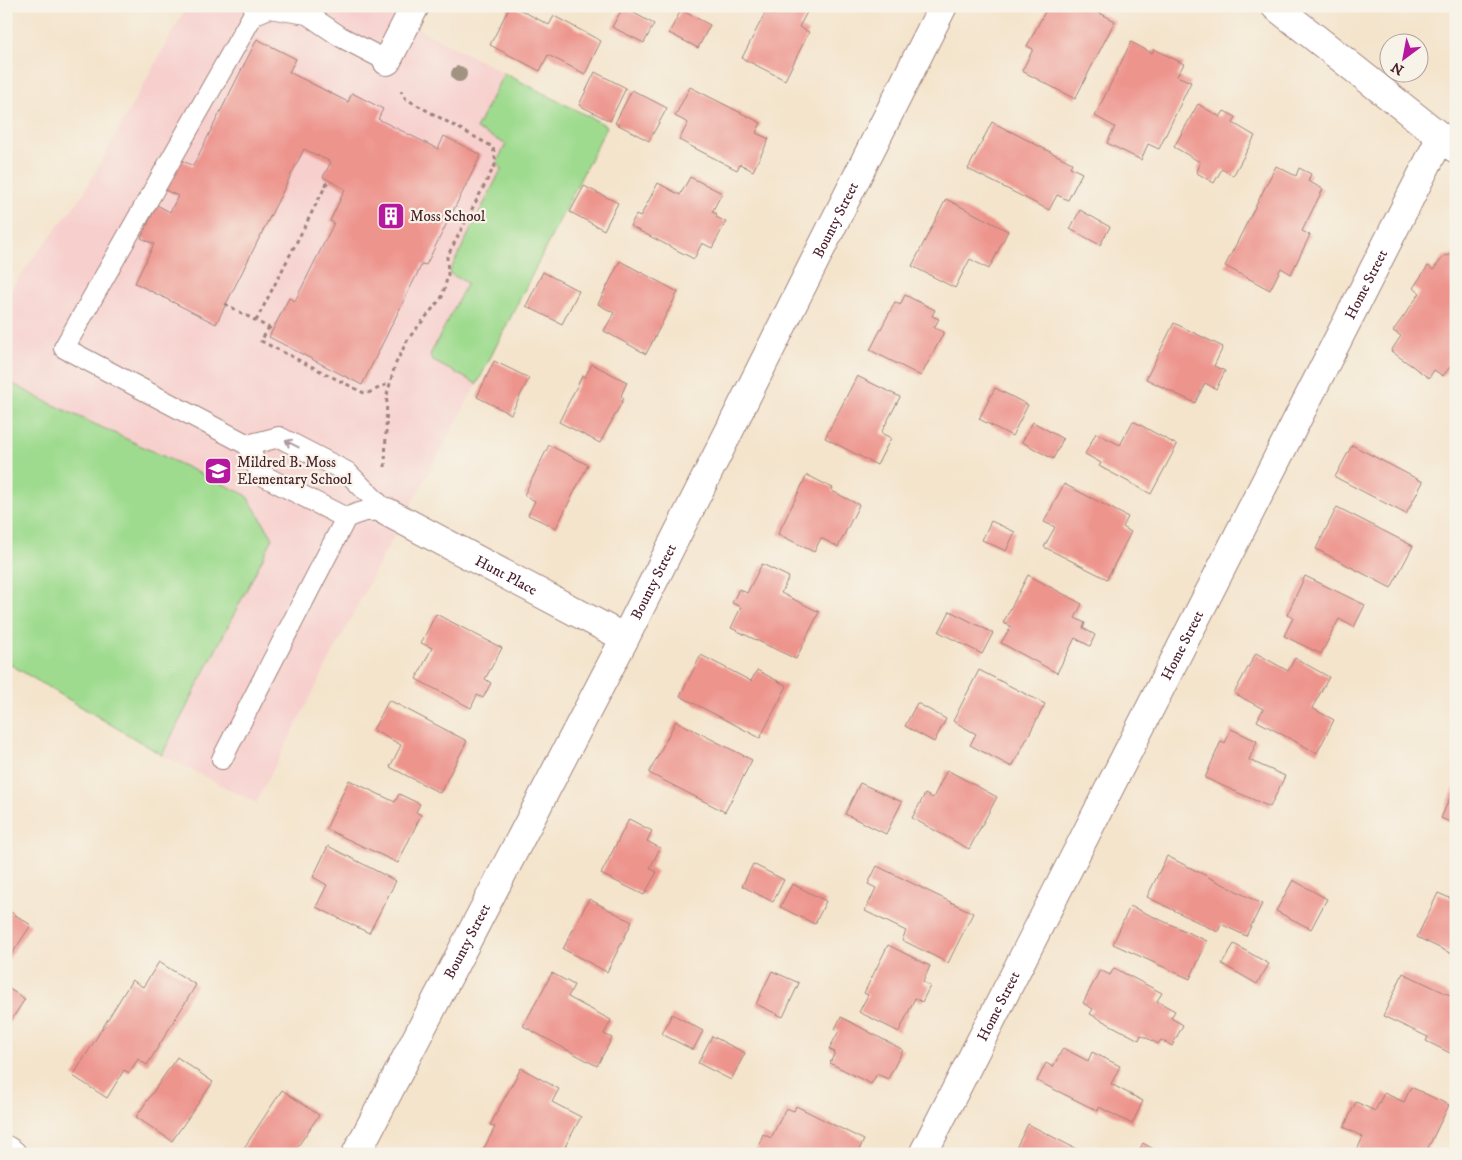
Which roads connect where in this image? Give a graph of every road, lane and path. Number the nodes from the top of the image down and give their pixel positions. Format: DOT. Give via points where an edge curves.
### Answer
graph roads {
  1 [pos="415,6"];
  2 [pos="943,6"];
  3 [pos="1275,6"];
  4 [pos="387,61"];
  5 [pos="1449,143"];
  6 [pos="328,180"];
  7 [pos="225,304"];
  8 [pos="256,321"];
  9 [pos="269,327"];
  10 [pos="273,330"];
  11 [pos="390,382"];
  12 [pos="248,445"];
  13 [pos="381,507"];
  14 [pos="346,518"];
  15 [pos="625,638"];
  16 [pos="222,759"];
  17 [pos="6,1150"];
  18 [pos="12,1154"];
  19 [pos="356,1154"];
  20 [pos="923,1154"];
  1 -- 4 [label="street"];
  2 -- 15 [label="street, Bounty Street"];
  3 -- 5 [label="street"];
  4 -- 11 [label="path" via="406,99 493,146 496,163 447,257 448,274 442,297 408,339"];
  4 -- 12 [label="lane" via="341,37 307,14 269,8 252,15 64,348"];
  5 -- 20 [label="street, Home Street"];
  6 -- 8 [label="path"];
  7 -- 8 [label="path"];
  8 -- 9 [label="path"];
  9 -- 10 [label="path"];
  9 -- 11 [label="path" via="261,341 366,394"];
  11 -- 13 [label="path"];
  13 -- 12 [label="lane, one-way" via="347,472 279,437"];
  12 -- 14 [label="lane" via="260,474"];
  13 -- 14 [label="lane"];
  13 -- 15 [label="street, Hunt Place"];
  14 -- 16 [label="lane"];
  15 -- 19 [label="street, Bounty Street"];
  17 -- 18 [label="street"];
}
